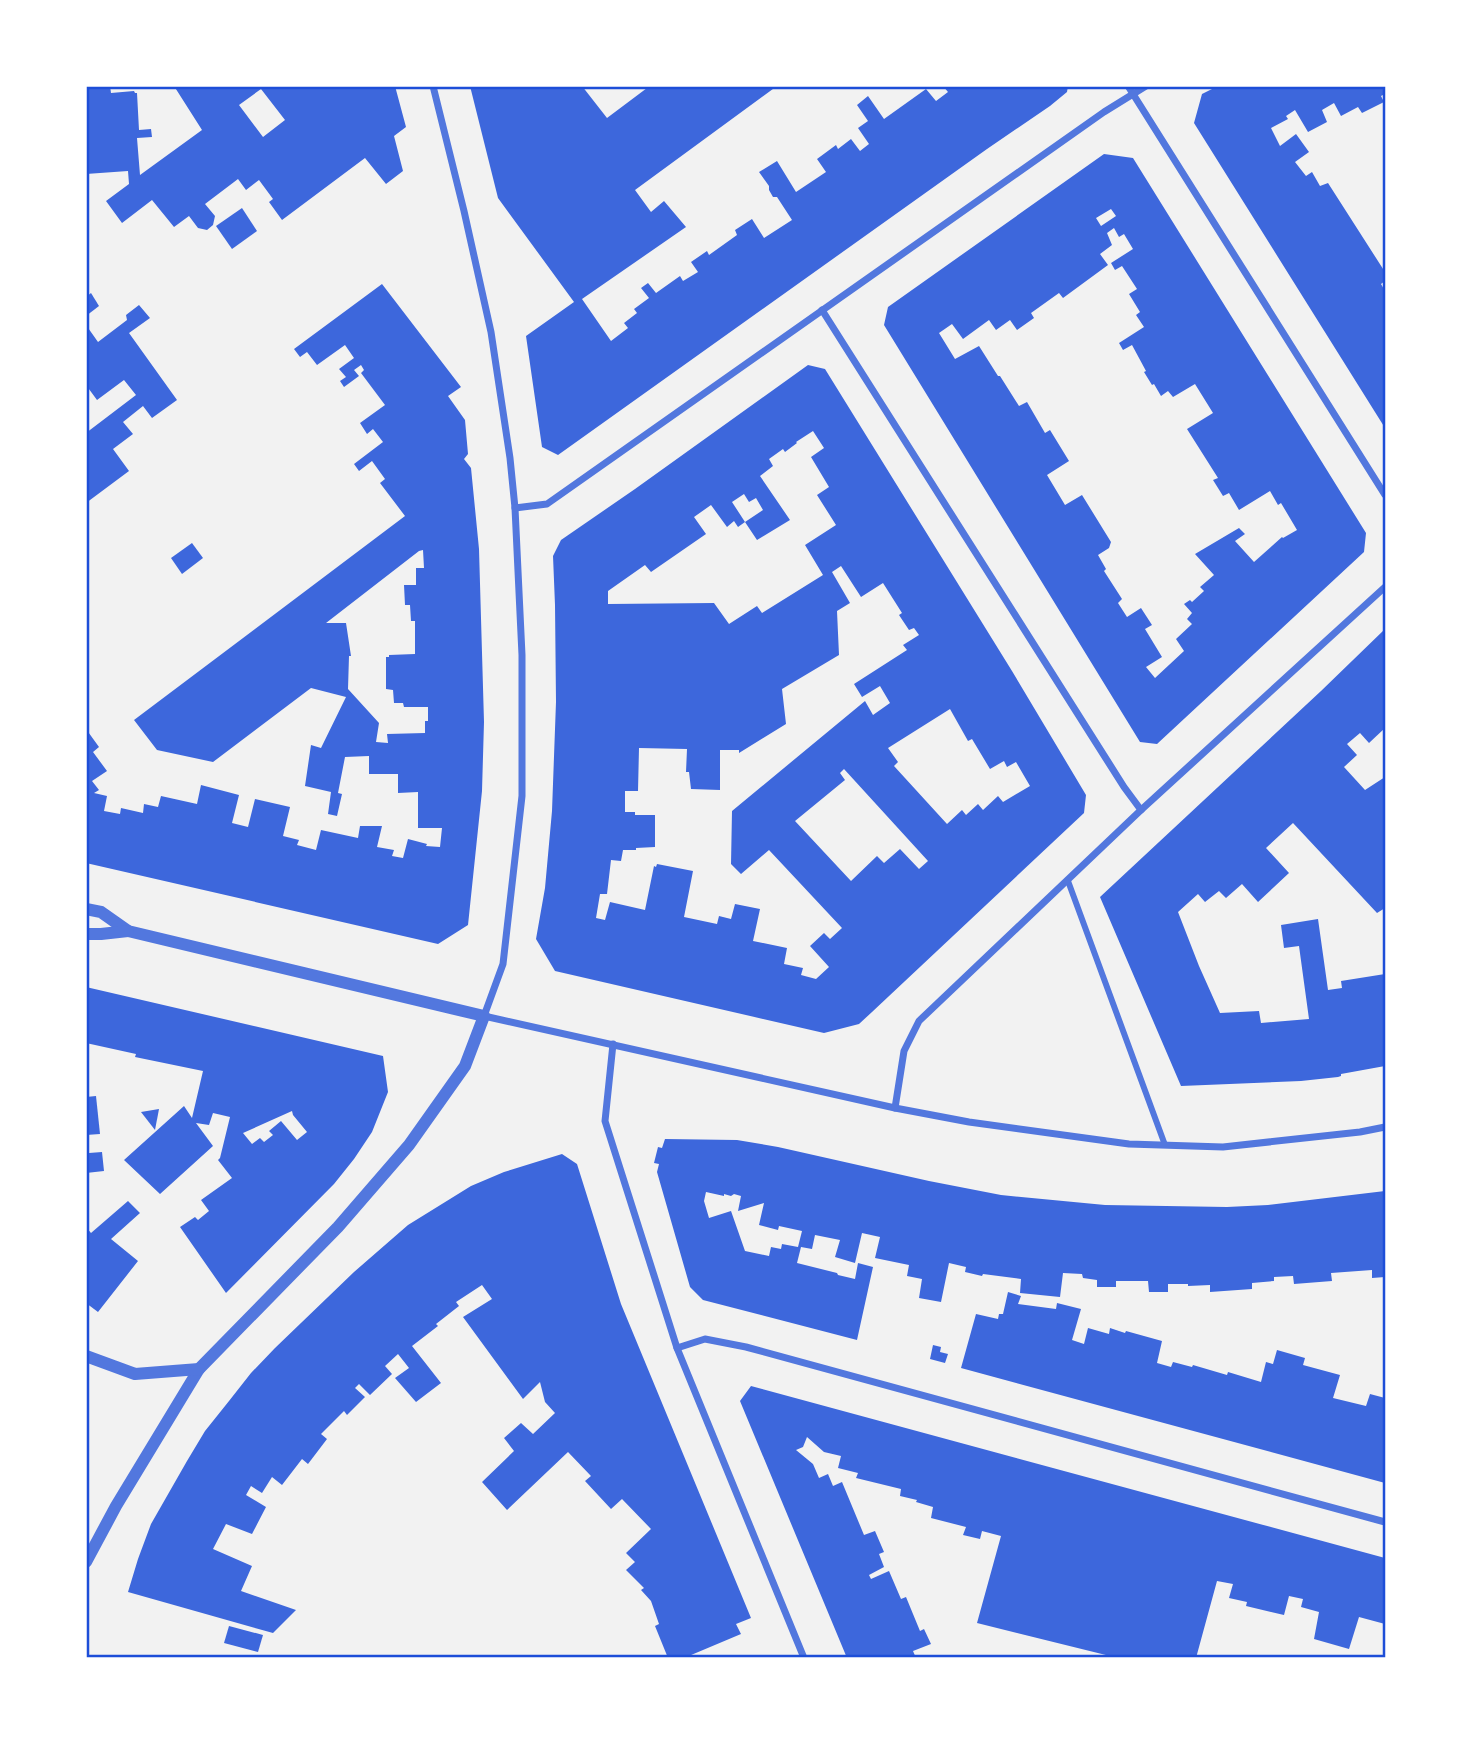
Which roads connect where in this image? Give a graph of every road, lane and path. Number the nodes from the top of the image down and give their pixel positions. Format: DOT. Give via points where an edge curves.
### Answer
graph roads {
  1 [pos="433,86"];
  2 [pos="1128,86"];
  3 [pos="1146,86"];
  4 [pos="1133,94"];
  5 [pos="822,310"];
  6 [pos="1385,495"];
  7 [pos="515,508"];
  8 [pos="1385,587"];
  9 [pos="1142,810"];
  10 [pos="1068,881"];
  11 [pos="86,908"];
  12 [pos="128,931"];
  13 [pos="86,934"];
  14 [pos="484,1016"];
  15 [pos="613,1044"];
  16 [pos="895,1108"];
  17 [pos="1385,1127"];
  18 [pos="1165,1145"];
  19 [pos="677,1348"];
  20 [pos="86,1356"];
  21 [pos="200,1369"];
  22 [pos="1385,1522"];
  23 [pos="86,1562"];
  24 [pos="804,1658"];
  1 -- 7 [label="street" via="491,332"];
  2 -- 4 [label="street"];
  3 -- 4 [label="street"];
  4 -- 5 [label="street"];
  4 -- 6 [label="street"];
  5 -- 7 [label="street" via="547,504"];
  5 -- 9 [label="street"];
  7 -- 14 [label="street" via="522,796 503,964"];
  8 -- 9 [label="street"];
  9 -- 10 [label="street"];
  10 -- 16 [label="street" via="919,1021 904,1051"];
  10 -- 18 [label="street"];
  11 -- 12 [label="street" via="102,912"];
  12 -- 13 [label="street"];
  12 -- 14 [label="street"];
  14 -- 15 [label="street"];
  14 -- 21 [label="street" via="466,1066 409,1145 338,1227"];
  15 -- 16 [label="street"];
  15 -- 19 [label="street" via="605,1121"];
  16 -- 18 [label="street" via="1129,1144"];
  17 -- 18 [label="street" via="1223,1147"];
  19 -- 22 [label="street" via="705,1339 746,1347"];
  19 -- 24 [label="street"];
  20 -- 21 [label="street" via="135,1374"];
  21 -- 23 [label="street"];
}
